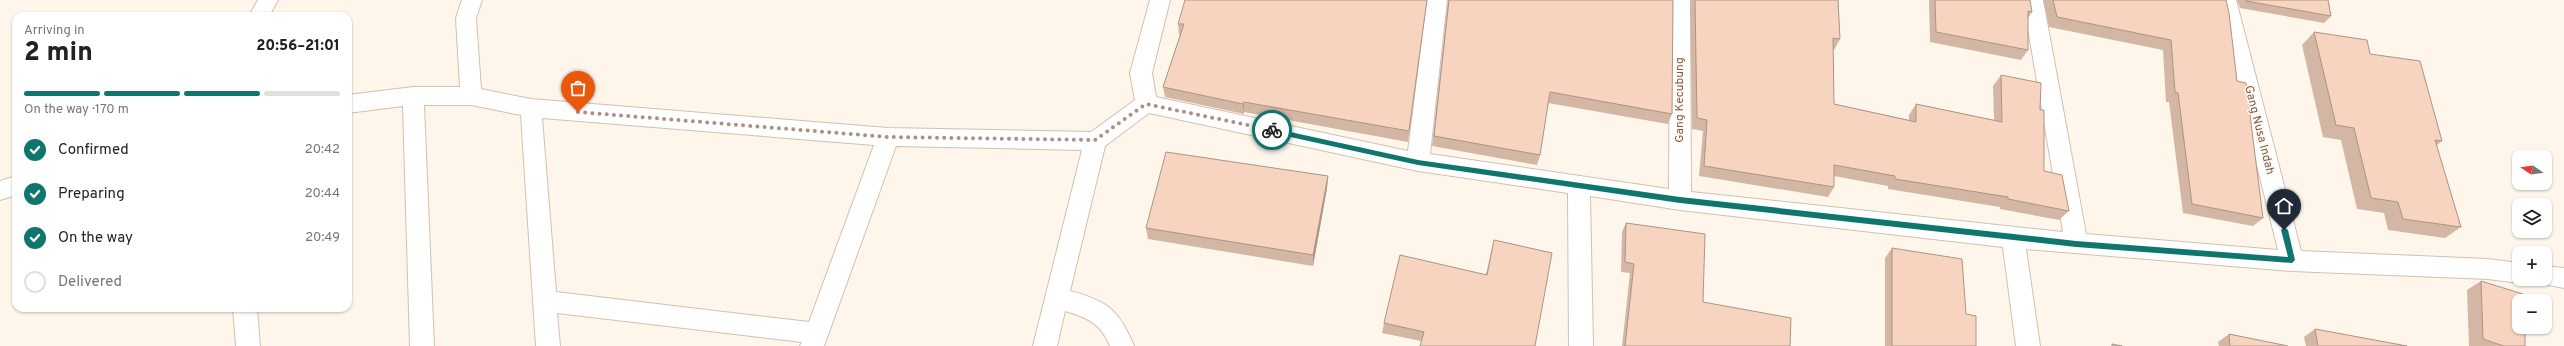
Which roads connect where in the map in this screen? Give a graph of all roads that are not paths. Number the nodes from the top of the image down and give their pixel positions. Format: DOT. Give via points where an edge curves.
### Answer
graph roads {
  1 [pos="268,0"];
  2 [pos="472,0"];
  3 [pos="1160,0"];
  4 [pos="1437,0"];
  5 [pos="1680,0"];
  6 [pos="2032,0"];
  7 [pos="2226,0"];
  8 [pos="261,12"];
  9 [pos="413,96"];
  10 [pos="471,96"];
  11 [pos="352,104"];
  12 [pos="1146,104"];
  13 [pos="532,108"];
  14 [pos="888,137"];
  15 [pos="1095,140"];
  16 [pos="1418,162"];
  17 [pos="12,186"];
  18 [pos="1579,186"];
  19 [pos="0,191"];
  20 [pos="1680,200"];
  21 [pos="2013,238"];
  22 [pos="2076,244"];
  23 [pos="2292,260"];
  24 [pos="2512,272"];
  25 [pos="2552,277"];
  26 [pos="2564,278"];
  27 [pos="1056,298"];
  28 [pos="547,301"];
  29 [pos="245,312"];
  30 [pos="814,340"];
  31 [pos="248,346"];
  32 [pos="422,346"];
  33 [pos="548,346"];
  34 [pos="1045,346"];
  35 [pos="1122,346"];
  36 [pos="1581,346"];
  37 [pos="2028,346"];
  1 -- 8 [label="street"];
  2 -- 10 [label="street" via="466,18"];
  3 -- 12 [label="street" via="1142,64 1142,90"];
  4 -- 16 [label="street"];
  5 -- 20 [label="street, Gang Kecubung"];
  6 -- 22 [label="street"];
  7 -- 23 [label="street, Gang Nusa Indah"];
  9 -- 10 [label="street"];
  9 -- 11 [label="street"];
  9 -- 32 [label="street"];
  10 -- 13 [label="street"];
  12 -- 15 [label="street"];
  12 -- 16 [label="street"];
  13 -- 14 [label="street"];
  13 -- 28 [label="street"];
  14 -- 15 [label="street"];
  14 -- 30 [label="street"];
  15 -- 27 [label="street"];
  16 -- 18 [label="street"];
  17 -- 19 [label="street"];
  18 -- 20 [label="street"];
  18 -- 36 [label="street"];
  20 -- 21 [label="street"];
  21 -- 22 [label="street"];
  21 -- 37 [label="street"];
  22 -- 23 [label="street"];
  23 -- 24 [label="street"];
  25 -- 26 [label="street"];
  27 -- 34 [label="street"];
  27 -- 35 [label="street" via="1097,310 1115,326"];
  28 -- 30 [label="street"];
  28 -- 33 [label="street"];
  29 -- 31 [label="street"];
}
